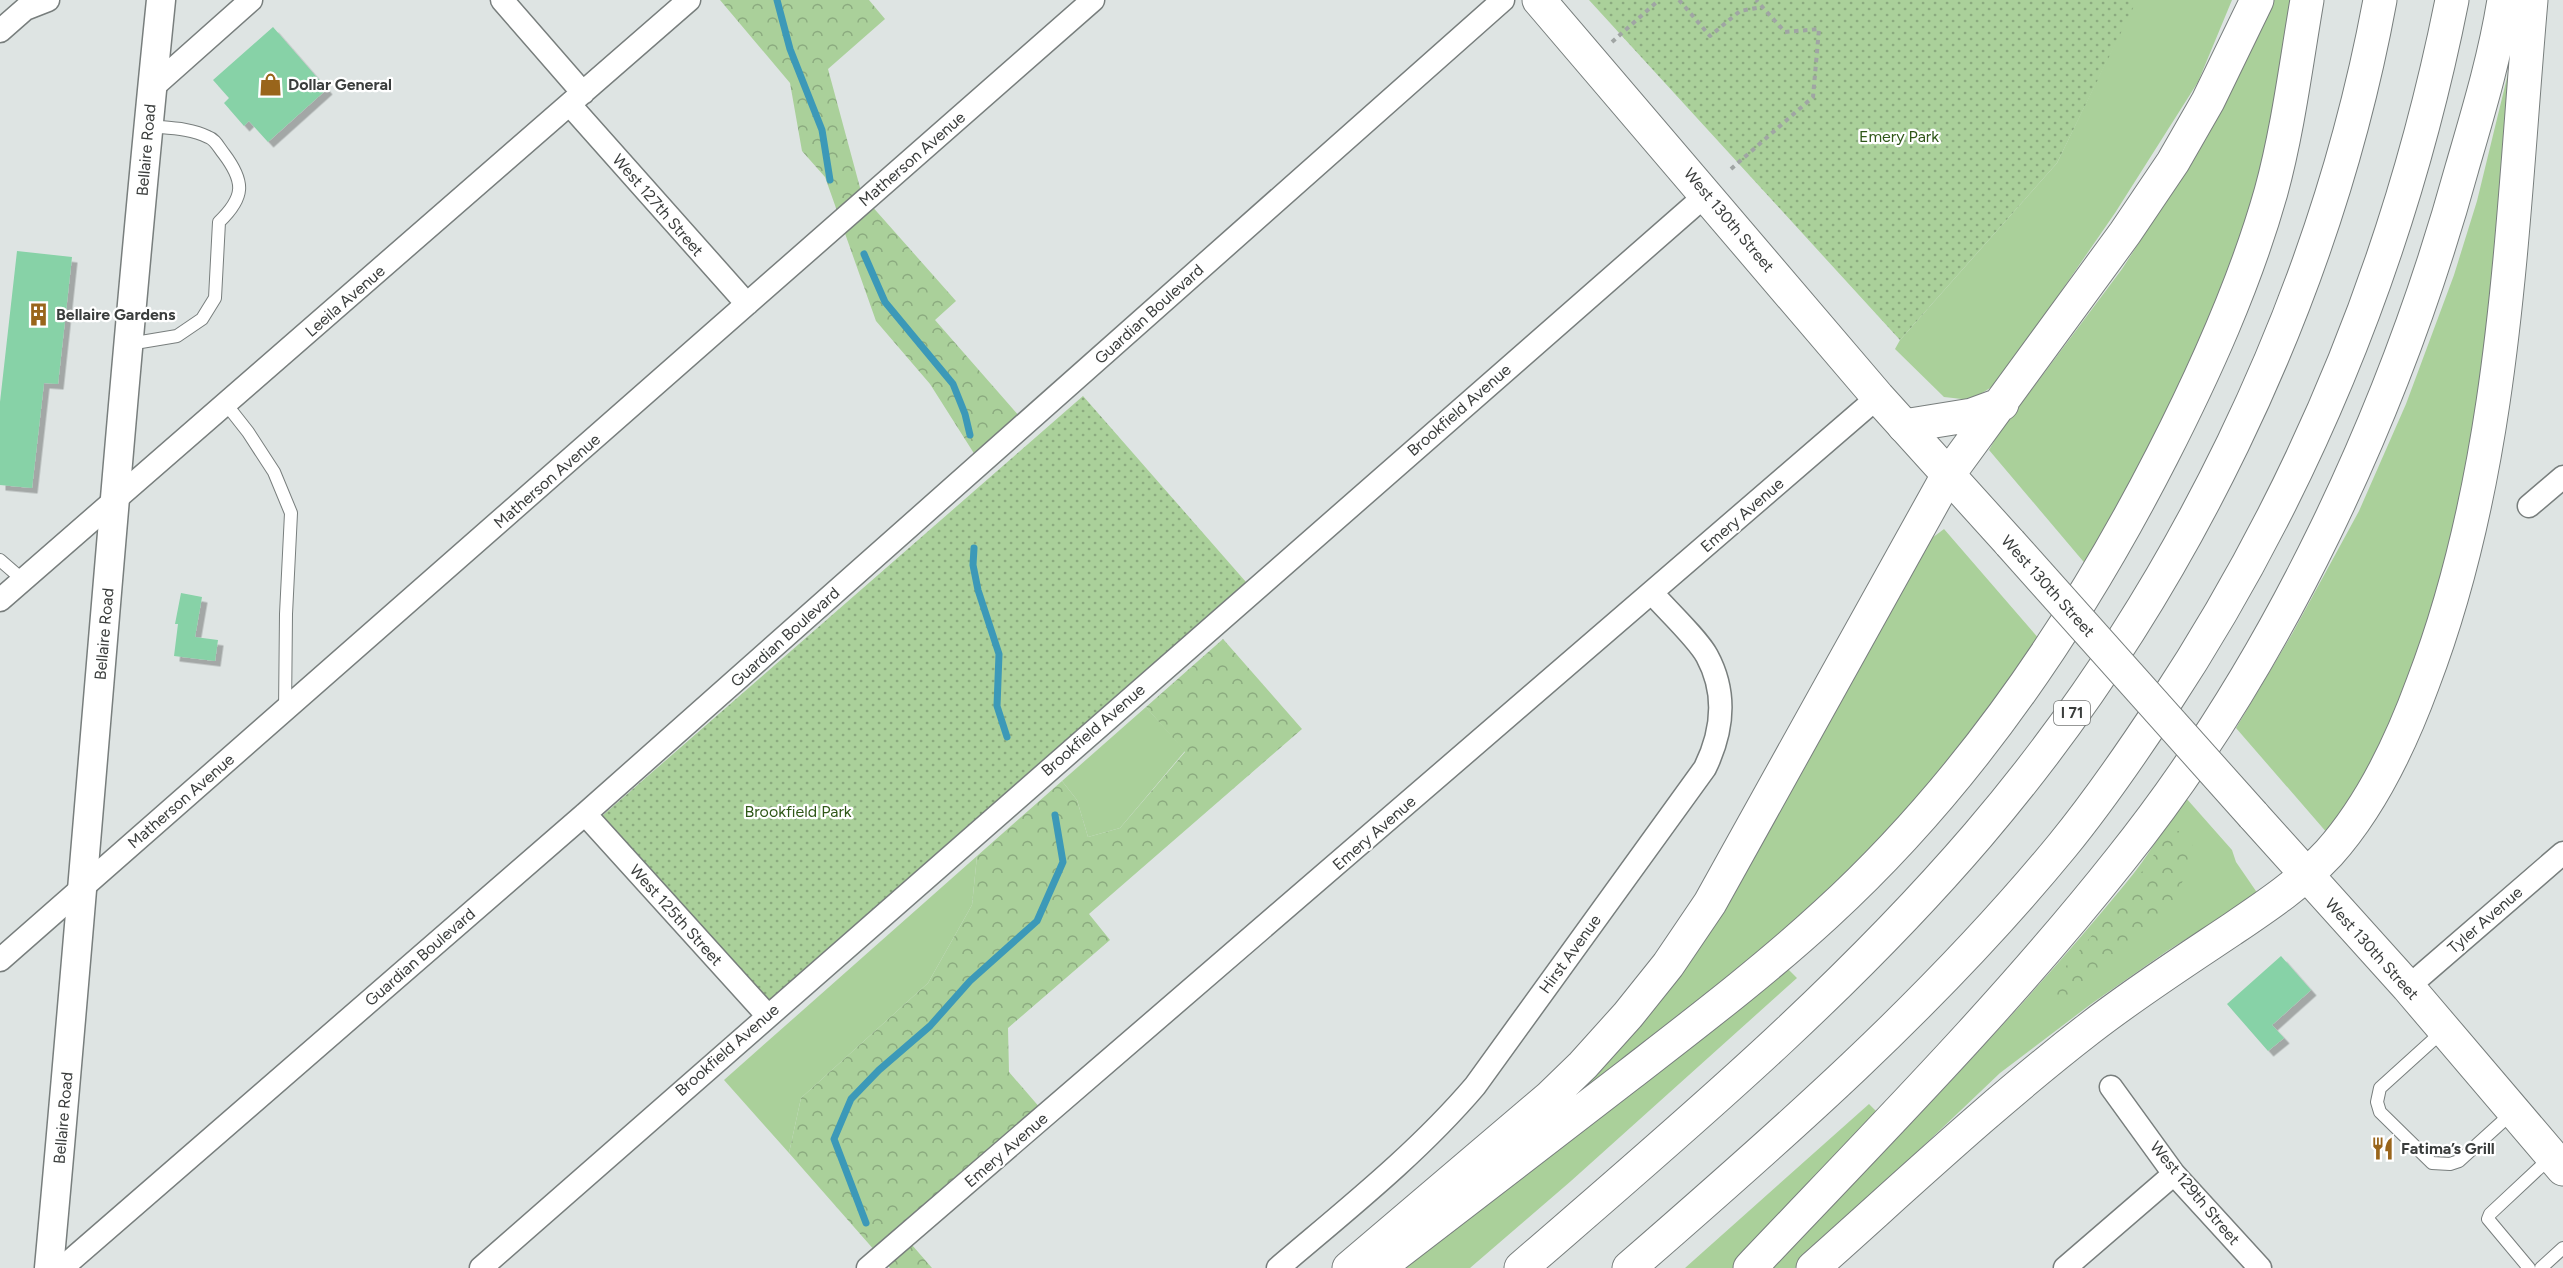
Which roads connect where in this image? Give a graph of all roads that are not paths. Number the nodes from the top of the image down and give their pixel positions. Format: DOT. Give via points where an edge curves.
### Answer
graph roads {
  1 [pos="48,0"];
  2 [pos="161,0"];
  3 [pos="251,0"];
  4 [pos="502,0"];
  5 [pos="688,0"];
  6 [pos="1093,0"];
  7 [pos="1503,0"];
  8 [pos="1539,0"];
  9 [pos="2256,0"];
  10 [pos="2307,0"];
  11 [pos="2380,0"];
  12 [pos="2452,0"];
  13 [pos="2504,0"];
  14 [pos="2531,0"];
  15 [pos="0,31"];
  16 [pos="152,88"];
  17 [pos="577,99"];
  18 [pos="148,126"];
  19 [pos="1707,194"];
  20 [pos="747,304"];
  21 [pos="129,344"];
  22 [pos="1878,397"];
  23 [pos="226,404"];
  24 [pos="2002,404"];
  25 [pos="1904,426"];
  26 [pos="1948,475"];
  27 [pos="2563,477"];
  28 [pos="115,500"];
  29 [pos="2529,506"];
  30 [pos="0,560"];
  31 [pos="23,580"];
  32 [pos="1652,594"];
  33 [pos="0,600"];
  34 [pos="285,711"];
  35 [pos="585,814"];
  36 [pos="2563,853"];
  37 [pos="2306,875"];
  38 [pos="84,886"];
  39 [pos="0,960"];
  40 [pos="2408,987"];
  41 [pos="767,1015"];
  42 [pos="2444,1029"];
  43 [pos="2111,1087"];
  44 [pos="2514,1111"];
  45 [pos="2558,1162"];
  46 [pos="2174,1174"];
  47 [pos="2560,1256"];
  48 [pos="49,1268"];
  49 [pos="62,1268"];
  50 [pos="481,1268"];
  51 [pos="868,1268"];
  52 [pos="1278,1268"];
  53 [pos="1349,1268"];
  54 [pos="1378,1268"];
  55 [pos="1521,1268"];
  56 [pos="1629,1268"];
  57 [pos="1750,1268"];
  58 [pos="1813,1268"];
  59 [pos="2065,1268"];
  60 [pos="2260,1268"];
  61 [pos="2529,1268"];
  62 [pos="2541,1268"];
  1 -- 15 [label="street" via="25,9"];
  2 -- 16 [label="street, Bellaire Road"];
  3 -- 16 [label="street"];
  4 -- 17 [label="street, West 127th Street"];
  5 -- 17 [label="street, Leeila Avenue"];
  6 -- 20 [label="street, Matherson Avenue"];
  7 -- 35 [label="street, Guardian Boulevard"];
  8 -- 19 [label="main road, West 130th Street"];
  9 -- 24 [label="main road" via="2208,101 2173,162"];
  10 -- 54 [label="main road" via="2272,189 2245,271 2213,348 2138,503 2013,701 1930,806 1829,912 1723,1002"];
  11 -- 55 [label="main road, I 71" via="2328,203 2269,364 2223,464 2179,546 2079,703 1978,834 1876,946 1693,1119"];
  12 -- 56 [label="main road" via="2413,165 2378,279 2350,351 2278,510 2189,667 2071,835 2000,918 1918,1005 1833,1086"];
  13 -- 57 [label="main road" via="2444,235 2408,340 2361,453 2257,658 2168,797 2078,912"];
  14 -- 37 [label="main road" via="2503,333 2474,512 2437,648 2402,735 2385,771 2350,825"];
  16 -- 18 [label="street, Bellaire Road"];
  17 -- 20 [label="street, West 127th Street"];
  17 -- 23 [label="street, Leeila Avenue"];
  18 -- 21 [label="street, Bellaire Road"];
  18 -- 21 [label="lane" via="211,137 237,173 241,188 219,222 215,298 202,319 177,336"];
  19 -- 22 [label="main road, West 130th Street"];
  19 -- 41 [label="street, Brookfield Avenue"];
  20 -- 34 [label="street, Matherson Avenue"];
  21 -- 28 [label="street, Bellaire Road"];
  22 -- 25 [label="main road, West 130th Street"];
  22 -- 32 [label="street, Emery Avenue"];
  23 -- 28 [label="street, Leeila Avenue"];
  23 -- 34 [label="lane" via="274,472 291,513"];
  24 -- 25 [label="main road" via="1972,415"];
  24 -- 26 [label="main road"];
  25 -- 26 [label="main road, West 130th Street"];
  26 -- 37 [label="main road, West 130th Street, bridge"];
  26 -- 53 [label="main road" via="1710,903 1668,965 1628,1015 1550,1097"];
  27 -- 29 [label="street"];
  28 -- 31 [label="street, Leeila Avenue"];
  28 -- 38 [label="street, Bellaire Road"];
  30 -- 31 [label="lane"];
  31 -- 33 [label="street, Leeila Avenue"];
  32 -- 51 [label="street, Emery Avenue"];
  32 -- 52 [label="street, Hirst Avenue" via="1707,655 1718,683 1721,711 1717,744 1705,768 1475,1086 1425,1141"];
  34 -- 38 [label="street, Matherson Avenue"];
  35 -- 41 [label="street, West 125th Street"];
  35 -- 49 [label="street, Guardian Boulevard"];
  36 -- 40 [label="street, Tyler Avenue"];
  37 -- 40 [label="main road, West 130th Street"];
  37 -- 58 [label="main road" via="2091,1027 2010,1092"];
  38 -- 39 [label="street, Matherson Avenue"];
  38 -- 48 [label="street, Bellaire Road"];
  40 -- 42 [label="main road, West 130th Street"];
  41 -- 50 [label="street, Brookfield Avenue"];
  42 -- 44 [label="main road, West 130th Street"];
  42 -- 44 [label="lane" via="2380,1088 2380,1113 2432,1163 2450,1164 2459,1161"];
  43 -- 46 [label="street, West 129th Street"];
  44 -- 45 [label="main road, West 130th Street"];
  45 -- 61 [label="lane" via="2488,1219"];
  46 -- 59 [label="street"];
  46 -- 60 [label="street, West 129th Street"];
  47 -- 62 [label="lane"];
}
